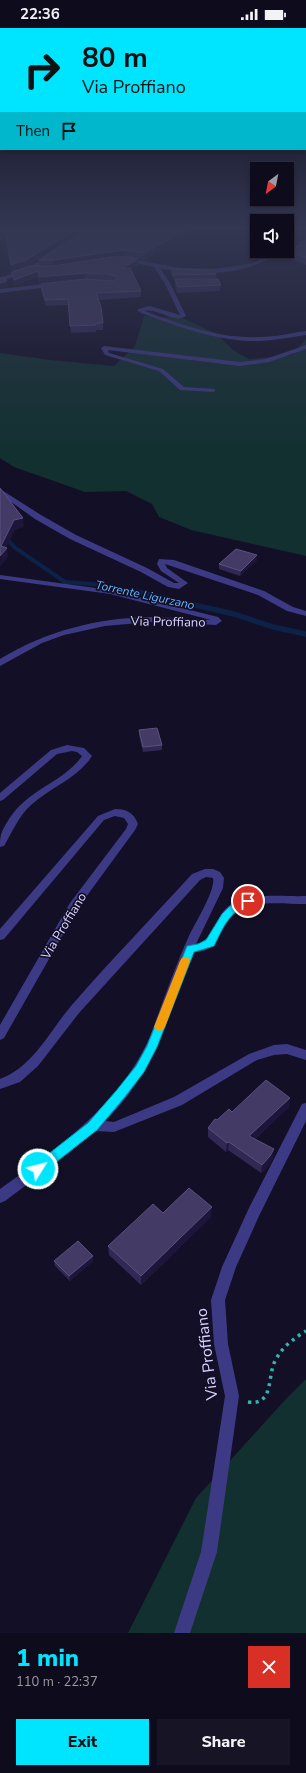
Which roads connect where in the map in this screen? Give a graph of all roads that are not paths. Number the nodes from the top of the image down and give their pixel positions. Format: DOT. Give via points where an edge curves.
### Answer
graph roads {
  1 [pos="178,305"];
  2 [pos="306,333"];
  3 [pos="306,347"];
  4 [pos="213,390"];
  5 [pos="0,491"];
  6 [pos="0,577"];
  7 [pos="306,614"];
  8 [pos="0,663"];
  9 [pos="0,798"];
  10 [pos="0,844"];
  11 [pos="306,900"];
  12 [pos="0,936"];
  13 [pos="190,948"];
  14 [pos="0,1035"];
  15 [pos="306,1055"];
  16 [pos="0,1084"];
  17 [pos="306,1108"];
  18 [pos="92,1126"];
  19 [pos="0,1197"];
  20 [pos="182,1633"];
  1 -- 2 [label="street" via="183,316 178,317 150,308 140,310 177,325 249,339"];
  3 -- 4 [label="street" via="266,361 240,364 104,348 107,354 161,370 182,389"];
  5 -- 7 [label="street" via="73,537 144,570 171,586 179,587 184,583 164,569 162,561 261,593 290,609"];
  6 -- 8 [label="street, Via Proffiano" via="78,587 138,599 218,621 213,623 135,620 99,623 41,641 19,650"];
  9 -- 10 [label="street" via="54,752 74,748 81,749 87,756 80,765 28,802 18,813"];
  11 -- 13 [label="street" via="248,901 225,916 210,943 199,948"];
  12 -- 14 [label="street, Via Proffiano" via="101,818 120,812 127,814 133,824 130,830 74,906"];
  13 -- 16 [label="street" via="218,888 218,878 212,872 196,877 75,1010 34,1063 16,1078"];
  13 -- 18 [label="street" via="152,1047 140,1069"];
  15 -- 18 [label="street" via="287,1049 274,1050 253,1057 178,1101 114,1127"];
  17 -- 20 [label="street, Via Proffiano" via="229,1267 218,1300 221,1344 232,1396 209,1552"];
  18 -- 19 [label="street" via="63,1151"];
}
